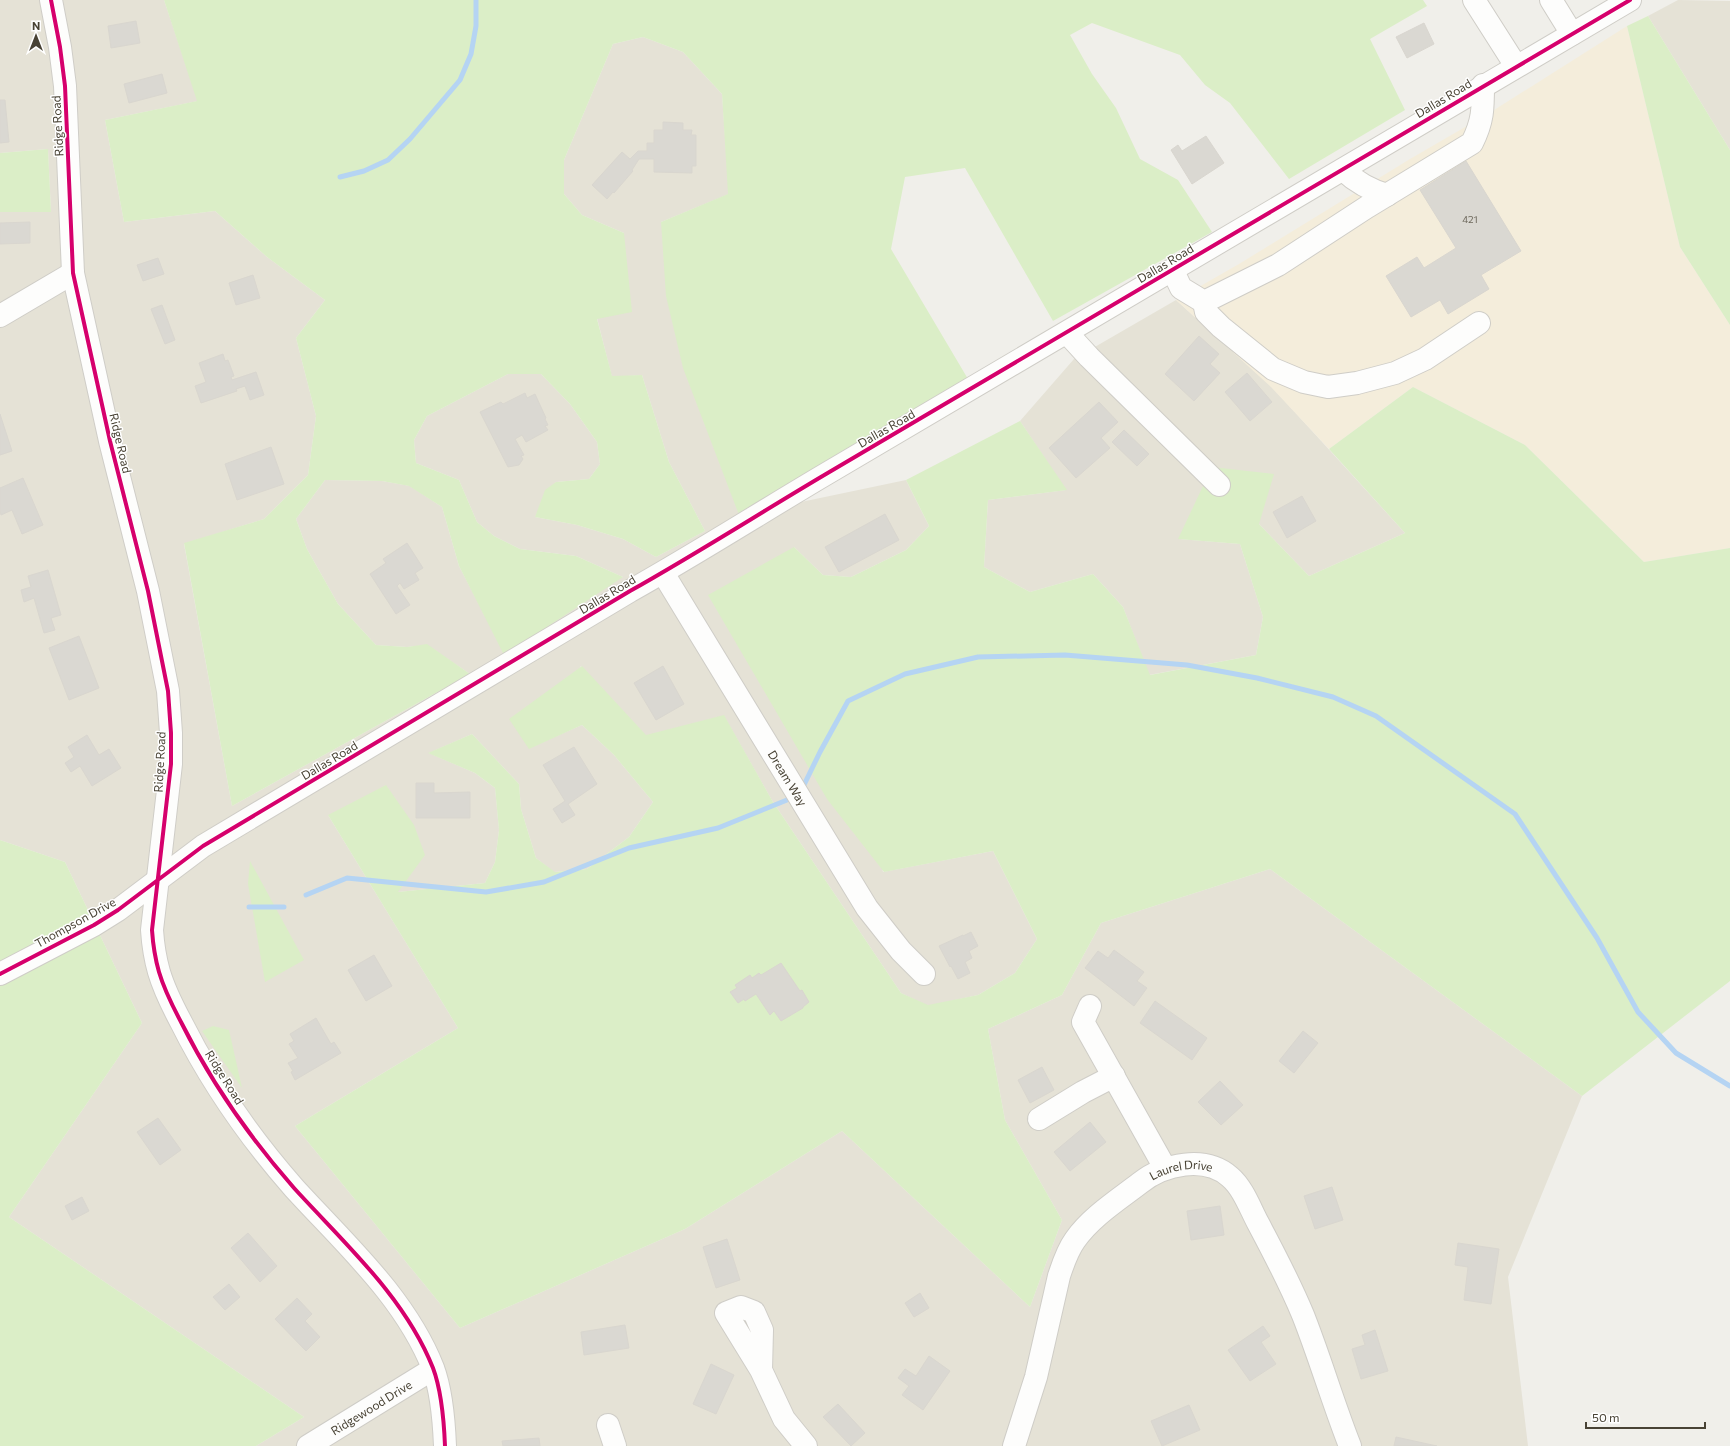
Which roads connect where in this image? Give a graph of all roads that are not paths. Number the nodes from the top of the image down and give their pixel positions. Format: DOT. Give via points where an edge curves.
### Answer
graph roads {
  1 [pos="51,0"];
  2 [pos="1474,0"];
  3 [pos="1551,0"];
  4 [pos="1630,0"];
  5 [pos="1572,34"];
  6 [pos="1516,66"];
  7 [pos="1483,85"];
  8 [pos="1343,170"];
  9 [pos="1387,195"];
  10 [pos="1173,270"];
  11 [pos="73,273"];
  12 [pos="1204,302"];
  13 [pos="0,316"];
  14 [pos="1479,323"];
  15 [pos="1067,333"];
  16 [pos="1219,485"];
  17 [pos="663,573"];
  18 [pos="156,880"];
  19 [pos="0,974"];
  20 [pos="924,974"];
  21 [pos="1090,1006"];
  22 [pos="1114,1076"];
  23 [pos="1039,1119"];
  24 [pos="1165,1168"];
  25 [pos="433,1369"];
  26 [pos="761,1370"];
  27 [pos="608,1425"];
  28 [pos="308,1446"];
  29 [pos="445,1446"];
  30 [pos="615,1446"];
  31 [pos="806,1446"];
  32 [pos="1014,1446"];
  33 [pos="1350,1446"];
  1 -- 11 [label="street, Ridge Road" via="65,86"];
  2 -- 6 [label="street"];
  3 -- 5 [label="street"];
  4 -- 5 [label="street, Dallas Road"];
  5 -- 6 [label="street, Dallas Road"];
  6 -- 7 [label="street, Dallas Road"];
  7 -- 8 [label="street, Dallas Road"];
  7 -- 9 [label="street" via="1480,127 1472,143"];
  8 -- 9 [label="street" via="1356,182"];
  8 -- 10 [label="street, Dallas Road"];
  9 -- 12 [label="street" via="1278,265"];
  10 -- 12 [label="street" via="1181,288"];
  10 -- 15 [label="street, Dallas Road"];
  11 -- 13 [label="street"];
  11 -- 18 [label="street, Ridge Road" via="113,454 148,591 168,691 171,764"];
  12 -- 14 [label="street" via="1206,312 1221,327 1273,369 1304,382 1328,387 1357,383 1395,373 1425,359"];
  15 -- 16 [label="street" via="1088,357"];
  15 -- 17 [label="street, Dallas Road"];
  17 -- 18 [label="street, Dallas Road" via="203,846"];
  17 -- 20 [label="street, Dream Way" via="867,908 901,951"];
  18 -- 19 [label="street, Thompson Drive" via="94,925"];
  18 -- 25 [label="street, Ridge Road" via="152,930 154,952 159,974 190,1040 238,1117 264,1151 394,1299 422,1343"];
  21 -- 22 [label="street" via="1083,1022"];
  22 -- 23 [label="street"];
  22 -- 24 [label="street"];
  24 -- 32 [label="street, Laurel Drive" via="1143,1181 1106,1210 1080,1233 1069,1250 1059,1276 1036,1377"];
  24 -- 33 [label="street, Laurel Drive" via="1184,1165 1205,1166 1222,1171 1236,1184 1277,1258 1302,1315"];
  25 -- 28 [label="street, Ridgewood Drive"];
  25 -- 29 [label="street, Ridge Road" via="440,1394"];
  26 -- 31 [label="street" via="784,1419"];
  27 -- 30 [label="street"];
}
